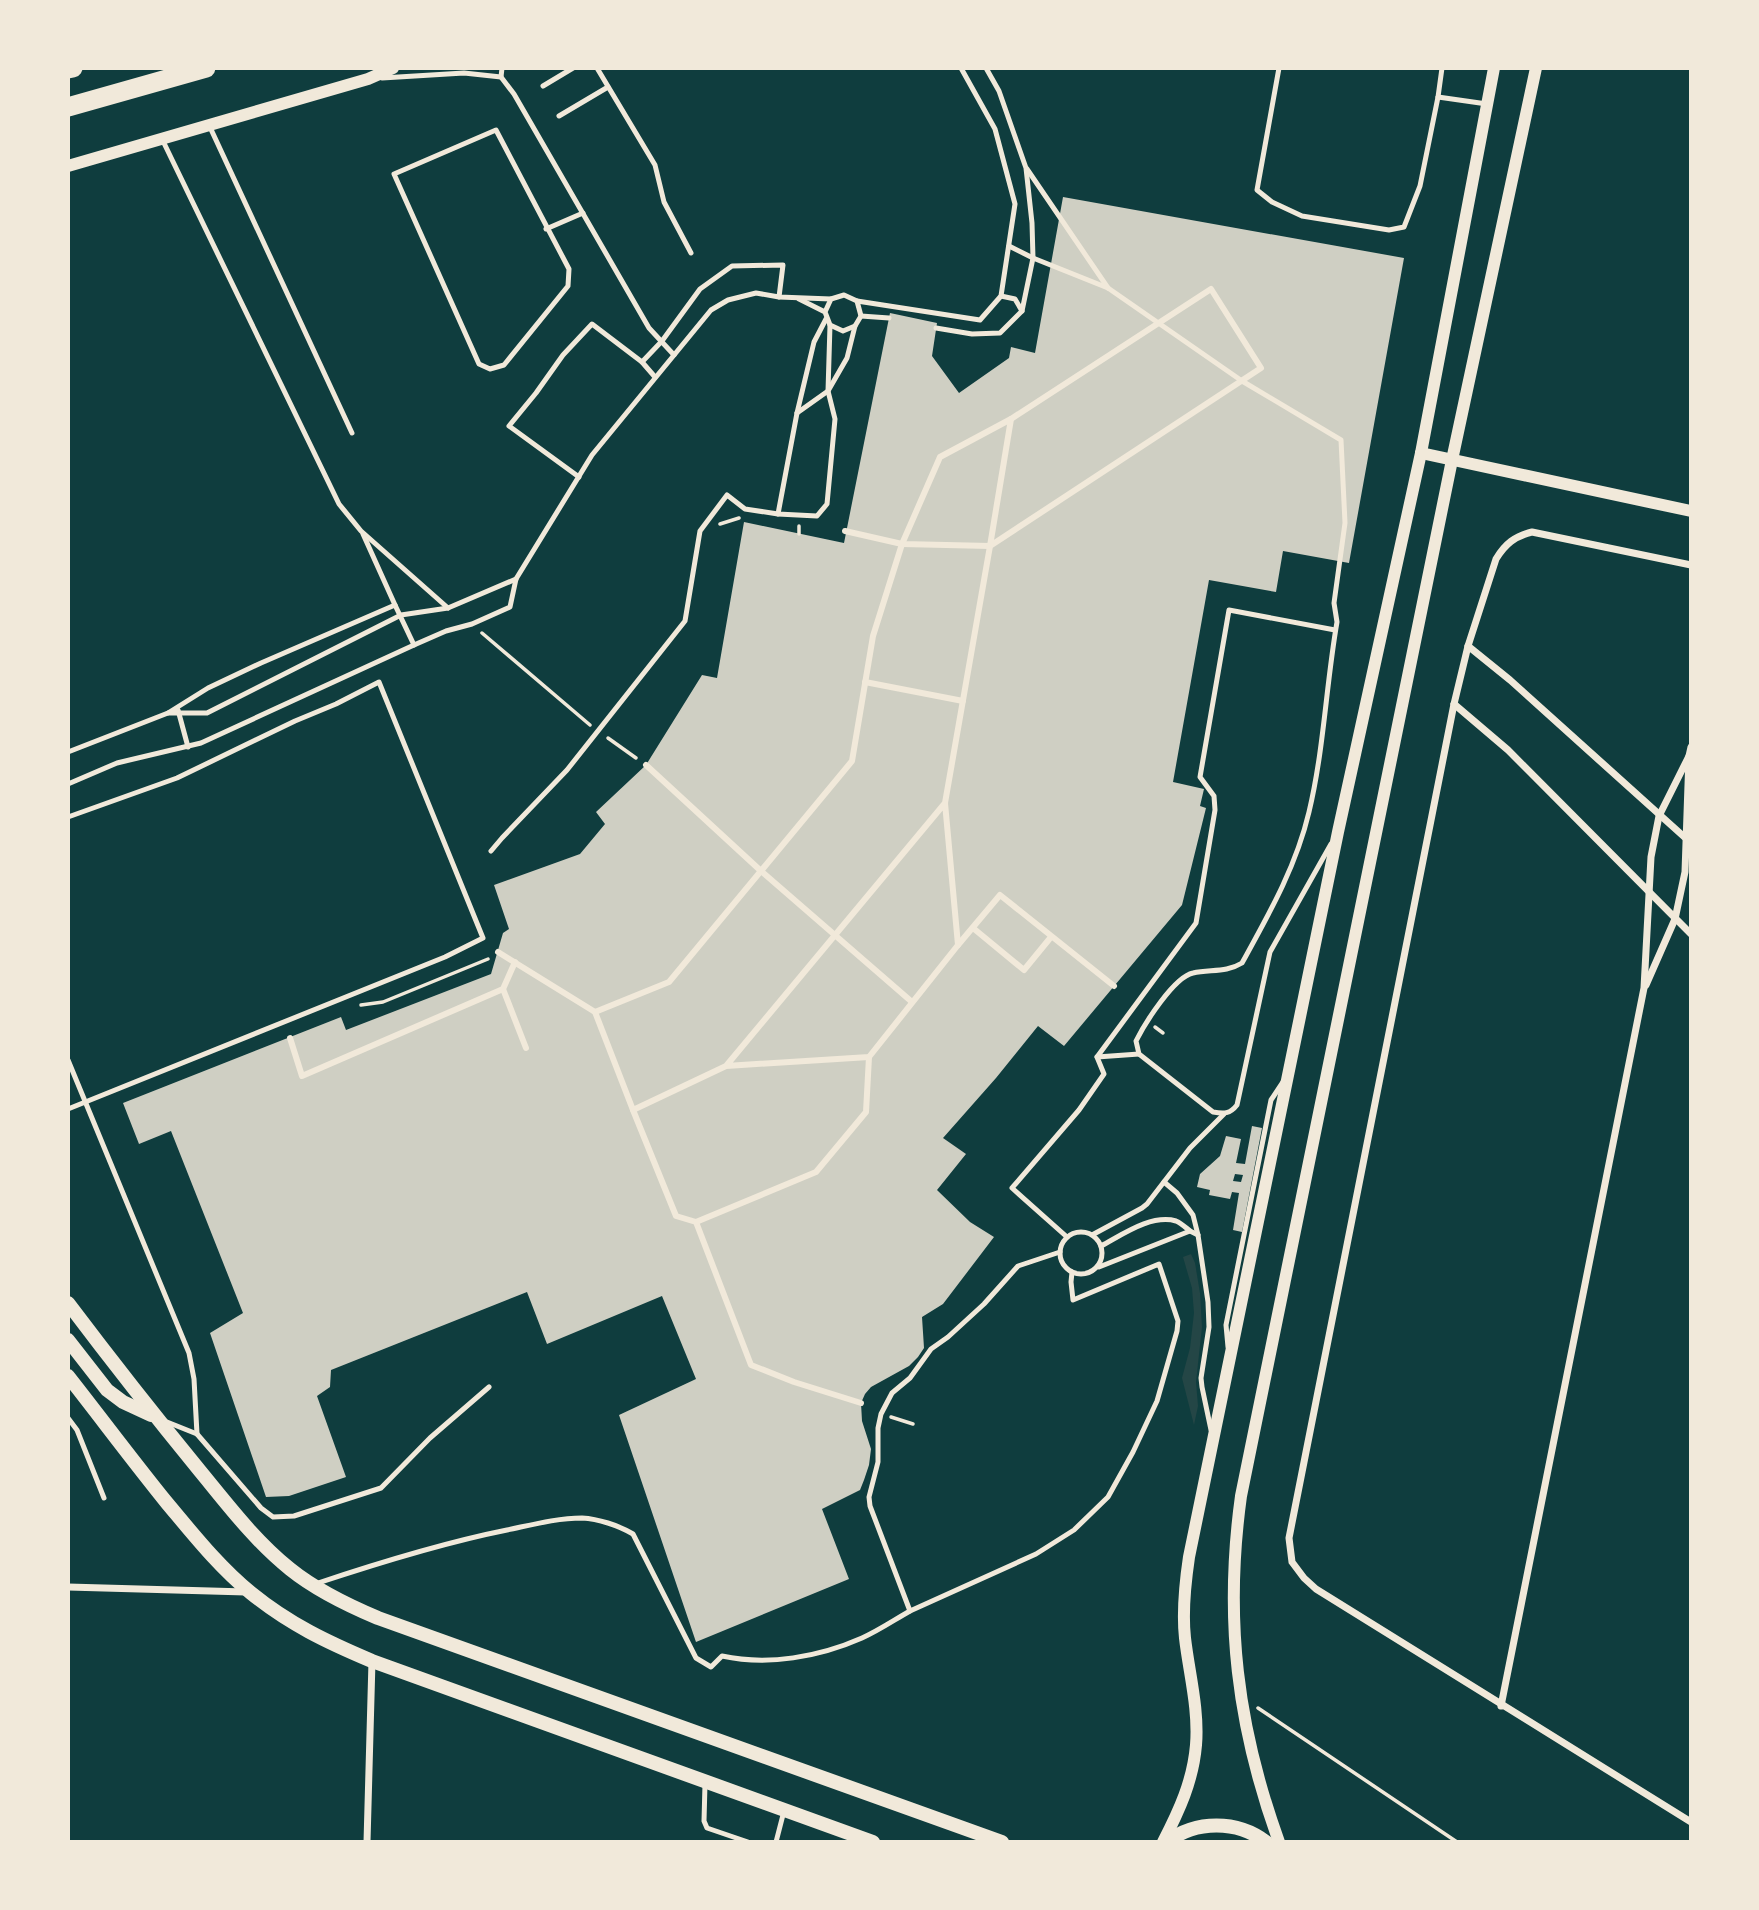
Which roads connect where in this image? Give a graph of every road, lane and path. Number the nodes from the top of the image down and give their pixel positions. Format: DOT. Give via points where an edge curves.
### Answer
graph roads {
  1 [pos="206,68"];
  2 [pos="393,68"];
  3 [pos="502,68"];
  4 [pos="573,68"];
  5 [pos="597,68"];
  6 [pos="961,68"];
  7 [pos="986,68"];
  8 [pos="1279,68"];
  9 [pos="1442,68"];
  10 [pos="1494,68"];
  11 [pos="1536,68"];
  12 [pos="501,77"];
  13 [pos="368,79"];
  14 [pos="543,86"];
  15 [pos="608,87"];
  16 [pos="1438,97"];
  17 [pos="1487,104"];
  18 [pos="68,107"];
  19 [pos="559,116"];
  20 [pos="209,125"];
  21 [pos="162,139"];
  22 [pos="68,166"];
  23 [pos="1027,168"];
  24 [pos="583,213"];
  25 [pos="546,229"];
  26 [pos="1009,246"];
  27 [pos="691,253"];
  28 [pos="1033,258"];
  29 [pos="1108,288"];
  30 [pos="1001,296"];
  31 [pos="779,297"];
  32 [pos="796,298"];
  33 [pos="831,299"];
  34 [pos="857,301"];
  35 [pos="1022,311"];
  36 [pos="826,316"];
  37 [pos="861,316"];
  38 [pos="889,318"];
  39 [pos="1159,323"];
  40 [pos="830,325"];
  41 [pos="856,326"];
  42 [pos="936,328"];
  43 [pos="662,341"];
  44 [pos="674,355"];
  45 [pos="642,362"];
  46 [pos="655,377"];
  47 [pos="1242,381"];
  48 [pos="828,391"];
  49 [pos="797,413"];
  50 [pos="1010,419"];
  51 [pos="352,433"];
  52 [pos="1421,453"];
  53 [pos="1452,460"];
  54 [pos="579,477"];
  55 [pos="1691,511"];
  56 [pos="778,514"];
  57 [pos="799,526"];
  58 [pos="361,531"];
  59 [pos="845,531"];
  60 [pos="799,534"];
  61 [pos="902,544"];
  62 [pos="990,546"];
  63 [pos="1691,565"];
  64 [pos="516,579"];
  65 [pos="395,605"];
  66 [pos="449,608"];
  67 [pos="401,615"];
  68 [pos="472,624"];
  69 [pos="1335,630"];
  70 [pos="414,645"];
  71 [pos="1468,646"];
  72 [pos="865,682"];
  73 [pos="963,701"];
  74 [pos="1454,704"];
  75 [pos="178,710"];
  76 [pos="597,730"];
  77 [pos="188,747"];
  78 [pos="1691,747"];
  79 [pos="68,752"];
  80 [pos="1689,756"];
  81 [pos="646,765"];
  82 [pos="68,784"];
  83 [pos="945,803"];
  84 [pos="70,816"];
  85 [pos="1659,816"];
  86 [pos="68,822"];
  87 [pos="1338,832"];
  88 [pos="1688,841"];
  89 [pos="491,851"];
  90 [pos="761,871"];
  91 [pos="1648,891"];
  92 [pos="1675,919"];
  93 [pos="973,928"];
  94 [pos="1691,934"];
  95 [pos="835,935"];
  96 [pos="1051,937"];
  97 [pos="958,945"];
  98 [pos="498,952"];
  99 [pos="515,962"];
  100 [pos="1114,986"];
  101 [pos="1644,988"];
  102 [pos="503,989"];
  103 [pos="912,1002"];
  104 [pos="357,1006"];
  105 [pos="595,1012"];
  106 [pos="290,1038"];
  107 [pos="526,1048"];
  108 [pos="1139,1054"];
  109 [pos="869,1058"];
  110 [pos="1097,1058"];
  111 [pos="68,1060"];
  112 [pos="726,1066"];
  113 [pos="85,1102"];
  114 [pos="68,1109"];
  115 [pos="633,1110"];
  116 [pos="1224,1114"];
  117 [pos="1164,1182"];
  118 [pos="696,1222"];
  119 [pos="1190,1231"];
  120 [pos="1092,1235"];
  121 [pos="1198,1235"];
  122 [pos="1068,1237"];
  123 [pos="1101,1246"];
  124 [pos="1060,1252"];
  125 [pos="1096,1269"];
  126 [pos="1072,1272"];
  127 [pos="68,1303"];
  128 [pos="68,1340"];
  129 [pos="68,1376"];
  130 [pos="489,1387"];
  131 [pos="861,1403"];
  132 [pos="68,1418"];
  133 [pos="157,1418"];
  134 [pos="197,1434"];
  135 [pos="1213,1439"];
  136 [pos="104,1498"];
  137 [pos="312,1585"];
  138 [pos="68,1587"];
  139 [pos="250,1592"];
  140 [pos="910,1611"];
  141 [pos="372,1661"];
  142 [pos="1240,1696"];
  143 [pos="1502,1706"];
  144 [pos="706,1782"];
  145 [pos="784,1810"];
  146 [pos="1691,1822"];
  147 [pos="366,1842"];
  148 [pos="748,1842"];
  149 [pos="776,1842"];
  150 [pos="873,1842"];
  151 [pos="1002,1842"];
  152 [pos="1165,1842"];
  153 [pos="1266,1842"];
  154 [pos="1279,1842"];
  155 [pos="1457,1842"];
  1 -- 18 [label="highway"];
  2 -- 13 [label="street"];
  3 -- 12 [label="lane"];
  4 -- 14 [label="lane"];
  5 -- 15 [label="lane"];
  6 -- 26 [label="lane" via="995,129 1015,204"];
  7 -- 23 [label="lane"];
  8 -- 16 [label="lane" via="1256,190 1287,210 1313,218 1389,230 1404,227 1420,186"];
  9 -- 16 [label="lane"];
  10 -- 17 [label="street"];
  11 -- 53 [label="street"];
  12 -- 13 [label="lane" via="464,73"];
  12 -- 24 [label="lane"];
  13 -- 20 [label="street"];
  15 -- 19 [label="lane"];
  15 -- 27 [label="lane" via="655,165 664,202"];
  16 -- 17 [label="lane"];
  17 -- 52 [label="street"];
  20 -- 21 [label="street"];
  20 -- 51 [label="lane"];
  21 -- 22 [label="street"];
  21 -- 58 [label="lane" via="339,503"];
  23 -- 28 [label="lane"];
  23 -- 29 [label="lane"];
  24 -- 25 [label="lane"];
  24 -- 43 [label="lane" via="649,328"];
  25 -- 25 [label="lane" via="569,269 568,286 504,365 490,369 479,364 394,174 496,130"];
  26 -- 28 [label="lane"];
  26 -- 30 [label="lane"];
  28 -- 29 [label="lane"];
  28 -- 35 [label="lane"];
  29 -- 39 [label="lane"];
  30 -- 34 [label="lane" via="980,320"];
  30 -- 35 [label="lane" via="1015,299"];
  31 -- 32 [label="lane"];
  31 -- 43 [label="lane" via="783,265 732,266 700,289"];
  31 -- 44 [label="lane" via="757,293 728,300 712,310"];
  32 -- 33 [label="lane"];
  32 -- 36 [label="lane"];
  33 -- 34 [label="lane" via="844,295"];
  33 -- 36 [label="lane"];
  34 -- 37 [label="lane"];
  35 -- 42 [label="lane" via="1000,333"];
  36 -- 40 [label="lane"];
  36 -- 49 [label="lane" via="814,342"];
  37 -- 38 [label="lane"];
  37 -- 41 [label="lane"];
  39 -- 47 [label="lane"];
  39 -- 47 [label="street" via="1211,289 1261,368"];
  39 -- 50 [label="street"];
  40 -- 41 [label="lane" via="842,331"];
  40 -- 48 [label="lane"];
  41 -- 48 [label="lane" via="847,358"];
  43 -- 44 [label="lane"];
  43 -- 45 [label="lane"];
  44 -- 46 [label="lane"];
  45 -- 46 [label="lane"];
  45 -- 54 [label="lane" via="592,324 509,426"];
  46 -- 54 [label="lane"];
  47 -- 62 [label="street"];
  47 -- 69 [label="lane" via="1340,440 1345,523"];
  48 -- 49 [label="lane"];
  48 -- 56 [label="lane" via="835,419 827,504 817,516"];
  49 -- 56 [label="lane"];
  50 -- 61 [label="street" via="940,457"];
  50 -- 62 [label="street"];
  52 -- 53 [label="street"];
  52 -- 87 [label="street"];
  53 -- 55 [label="street"];
  53 -- 142 [label="street" via="1241,1496 1233,1616"];
  54 -- 64 [label="lane"];
  56 -- 76 [label="lane" via="745,509 727,495 701,531 685,621"];
  57 -- 60 [label="path"];
  58 -- 65 [label="lane"];
  58 -- 66 [label="lane"];
  59 -- 61 [label="street"];
  61 -- 62 [label="street"];
  61 -- 72 [label="street" via="873,636"];
  62 -- 73 [label="street"];
  63 -- 71 [label="street" via="1532,532 1522,534 1496,559"];
  64 -- 66 [label="lane"];
  64 -- 68 [label="lane" via="510,607"];
  65 -- 67 [label="lane"];
  65 -- 75 [label="lane" via="208,688"];
  66 -- 67 [label="lane"];
  67 -- 70 [label="lane"];
  67 -- 75 [label="lane" via="207,713"];
  68 -- 70 [label="lane"];
  68 -- 76 [label="path"];
  69 -- 108 [label="lane" via="1309,813 1280,895 1242,962 1234,968 1188,974 1177,982 1138,1036"];
  69 -- 110 [label="lane" via="1229,610 1200,777 1214,796 1215,810 1196,923"];
  70 -- 77 [label="lane"];
  71 -- 74 [label="street"];
  71 -- 85 [label="street"];
  72 -- 73 [label="street"];
  72 -- 90 [label="street" via="852,761"];
  73 -- 83 [label="street"];
  74 -- 91 [label="street" via="1508,750"];
  74 -- 143 [label="street" via="1289,1538 1292,1562 1316,1589"];
  75 -- 77 [label="lane"];
  75 -- 79 [label="lane"];
  76 -- 81 [label="path"];
  76 -- 89 [label="lane" via="567,770"];
  77 -- 82 [label="lane" via="117,763"];
  78 -- 80 [label="street"];
  80 -- 85 [label="street"];
  80 -- 88 [label="street"];
  81 -- 90 [label="street"];
  83 -- 95 [label="street"];
  83 -- 97 [label="street"];
  84 -- 86 [label="lane"];
  84 -- 113 [label="lane" via="177,778 379,682 482,938"];
  85 -- 88 [label="street"];
  85 -- 91 [label="street"];
  87 -- 116 [label="lane" via="1270,952 1237,1105"];
  87 -- 135 [label="street"];
  88 -- 92 [label="street"];
  90 -- 95 [label="street"];
  90 -- 105 [label="street" via="669,982"];
  91 -- 92 [label="street"];
  91 -- 101 [label="street"];
  92 -- 94 [label="street"];
  92 -- 101 [label="street"];
  93 -- 96 [label="street" via="1000,895"];
  93 -- 96 [label="street" via="1024,970"];
  93 -- 97 [label="street"];
  95 -- 103 [label="street"];
  95 -- 112 [label="street"];
  96 -- 100 [label="street"];
  97 -- 103 [label="street"];
  98 -- 99 [label="street"];
  98 -- 104 [label="path" via="383,1002"];
  99 -- 102 [label="street"];
  99 -- 105 [label="street"];
  101 -- 143 [label="street"];
  102 -- 106 [label="street" via="302,1076"];
  102 -- 107 [label="street"];
  103 -- 109 [label="street"];
  105 -- 115 [label="street"];
  108 -- 110 [label="lane"];
  108 -- 116 [label="lane" via="1207,1108"];
  109 -- 112 [label="street"];
  109 -- 118 [label="street" via="866,1112 816,1172"];
  110 -- 122 [label="lane" via="1104,1074 1012,1188"];
  111 -- 113 [label="lane"];
  112 -- 115 [label="street"];
  113 -- 114 [label="lane"];
  113 -- 134 [label="lane" via="188,1353"];
  115 -- 118 [label="street" via="676,1216"];
  116 -- 117 [label="lane"];
  117 -- 120 [label="lane" via="1142,1208"];
  117 -- 121 [label="lane" via="1193,1215"];
  118 -- 131 [label="street" via="751,1365"];
  119 -- 121 [label="lane"];
  119 -- 123 [label="lane" via="1179,1222 1164,1219"];
  119 -- 125 [label="lane"];
  120 -- 122 [label="lane" via="1082,1232"];
  120 -- 123 [label="lane"];
  121 -- 135 [label="lane" via="1209,1327 1201,1378"];
  122 -- 124 [label="lane"];
  123 -- 125 [label="lane" via="1102,1258"];
  124 -- 126 [label="lane" via="1063,1264"];
  124 -- 140 [label="lane" via="1018,1266 984,1304 931,1349 886,1403 878,1428 870,1506"];
  125 -- 126 [label="lane" via="1085,1274"];
  126 -- 140 [label="lane" via="1073,1300 1159,1264 1178,1321 1177,1331 1157,1401 1133,1452 1108,1497 1074,1530 1037,1554"];
  127 -- 133 [label="main road"];
  128 -- 133 [label="main road" via="107,1390"];
  129 -- 139 [label="main road" via="191,1532"];
  130 -- 134 [label="lane" via="381,1488 294,1516 273,1517 261,1508"];
  132 -- 136 [label="lane"];
  133 -- 134 [label="lane"];
  133 -- 137 [label="main road" via="246,1527"];
  135 -- 152 [label="street" via="1185,1586 1196,1746 1187,1788"];
  137 -- 140 [label="lane" via="484,1534 583,1518 633,1534 696,1658 710,1667 722,1656 779,1660 834,1648"];
  137 -- 151 [label="main road" via="378,1618"];
  138 -- 139 [label="street"];
  139 -- 141 [label="main road" via="324,1642"];
  141 -- 144 [label="main road"];
  141 -- 147 [label="street"];
  142 -- 154 [label="street" via="1255,1768"];
  142 -- 155 [label="path"];
  143 -- 146 [label="street"];
  144 -- 145 [label="main road"];
  144 -- 148 [label="lane" via="707,1828"];
  145 -- 149 [label="lane"];
  145 -- 150 [label="main road"];
  152 -- 153 [label="main road" via="1186,1830 1217,1825 1247,1830"];
}
